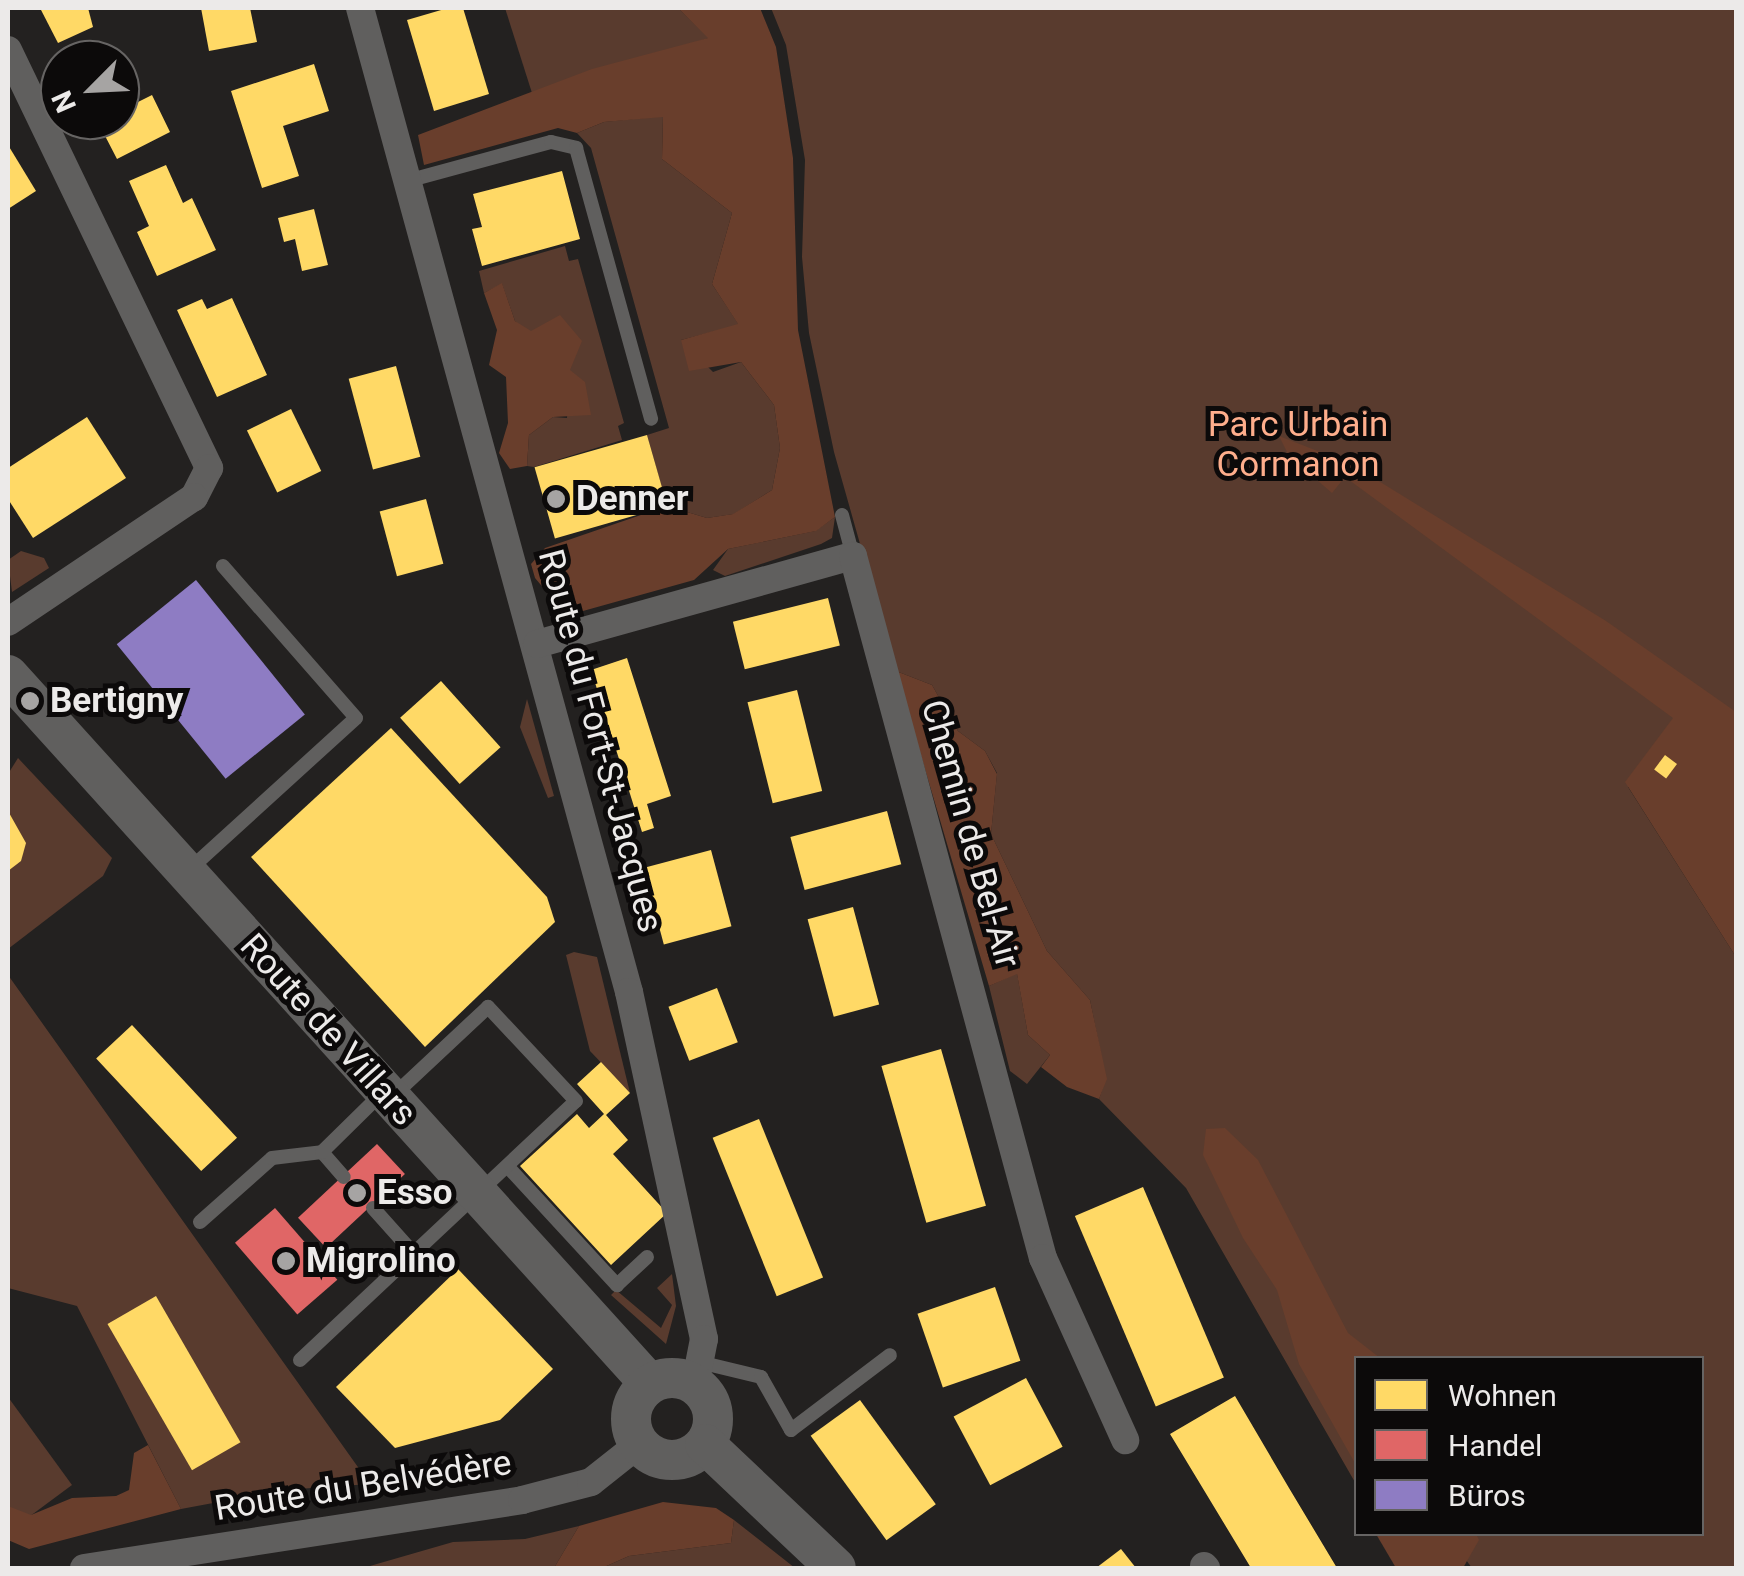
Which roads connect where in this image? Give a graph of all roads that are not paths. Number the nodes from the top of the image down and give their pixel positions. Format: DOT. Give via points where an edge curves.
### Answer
graph roads {
  1 [pos="360,8"];
  2 [pos="8,50"];
  3 [pos="408,182"];
  4 [pos="650,418"];
  5 [pos="842,515"];
  6 [pos="853,556"];
  7 [pos="223,566"];
  8 [pos="8,622"];
  9 [pos="536,644"];
  10 [pos="8,674"];
  11 [pos="186,873"];
  12 [pos="386,1096"];
  13 [pos="322,1152"];
  14 [pos="508,1167"];
  15 [pos="344,1177"];
  16 [pos="480,1195"];
  17 [pos="372,1208"];
  18 [pos="200,1222"];
  19 [pos="415,1255"];
  20 [pos="648,1258"];
  21 [pos="890,1355"];
  22 [pos="300,1360"];
  23 [pos="697,1374"];
  24 [pos="650,1384"];
  25 [pos="1125,1440"];
  26 [pos="639,1444"];
  27 [pos="706,1444"];
  28 [pos="84,1568"];
  29 [pos="836,1568"];
  1 -- 3 [label="street, Route du Fort-St-Jacques"];
  2 -- 8 [label="street" via="209,468 194,497"];
  3 -- 4 [label="lane" via="551,142 576,148"];
  3 -- 9 [label="street, Route du Fort-St-Jacques"];
  5 -- 6 [label="lane"];
  6 -- 9 [label="street"];
  6 -- 25 [label="street, Chemin de Bel-Air" via="1043,1258"];
  7 -- 11 [label="lane" via="356,718"];
  9 -- 23 [label="street, Route du Fort-St-Jacques" via="684,1226 704,1339"];
  10 -- 11 [label="main road, Route de Villars"];
  11 -- 12 [label="main road, Route de Villars"];
  12 -- 13 [label="lane"];
  12 -- 14 [label="lane" via="488,1007 581,1106"];
  12 -- 16 [label="main road, Route de Villars"];
  13 -- 15 [label="lane"];
  13 -- 18 [label="lane" via="272,1158"];
  14 -- 16 [label="lane"];
  14 -- 20 [label="lane" via="618,1285"];
  16 -- 19 [label="lane"];
  16 -- 24 [label="main road, Route de Villars"];
  17 -- 19 [label="lane"];
  19 -- 22 [label="lane"];
  21 -- 23 [label="lane" via="791,1430 760,1377"];
  23 -- 24 [label="main road"];
  23 -- 27 [label="main road" via="713,1412"];
  24 -- 26 [label="main road" via="631,1418"];
  26 -- 27 [label="main road" via="672,1461"];
  26 -- 28 [label="street, Route du Belvédère" via="590,1482 522,1500"];
  27 -- 29 [label="main road"];
}
